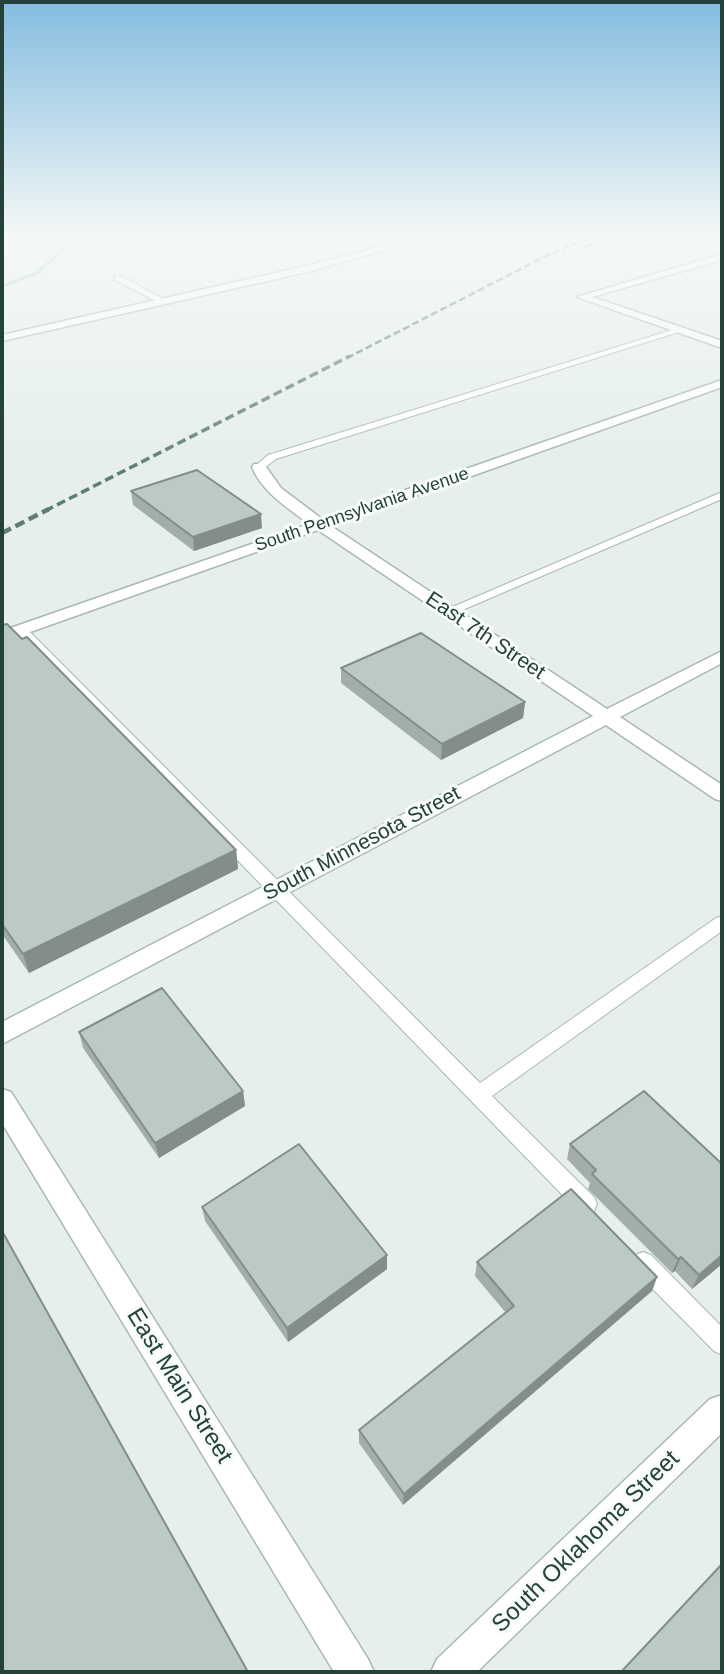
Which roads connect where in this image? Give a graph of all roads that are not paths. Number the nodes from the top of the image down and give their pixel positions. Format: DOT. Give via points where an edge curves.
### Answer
graph roads {
  1 [pos="106,314"];
  2 [pos="635,314"];
  3 [pos="681,330"];
  4 [pos="2,338"];
  5 [pos="722,345"];
  6 [pos="722,383"];
  7 [pos="259,467"];
  8 [pos="722,495"];
  9 [pos="320,525"];
  10 [pos="449,611"];
  11 [pos="21,630"];
  12 [pos="2,637"];
  13 [pos="722,656"];
  14 [pos="605,716"];
  15 [pos="722,794"];
  16 [pos="276,890"];
  17 [pos="722,922"];
  18 [pos="2,1034"];
  19 [pos="478,1095"];
  20 [pos="2,1100"];
  21 [pos="595,1214"];
  22 [pos="634,1254"];
  23 [pos="722,1343"];
  24 [pos="722,1411"];
  25 [pos="355,1672"];
  26 [pos="450,1672"];
  1 -- 4 [label="street"];
  2 -- 3 [label="street"];
  3 -- 5 [label="street"];
  3 -- 7 [label="lane" via="272,457"];
  6 -- 9 [label="street, South Pennsylvania Avenue"];
  7 -- 9 [label="street, East 7th Street" via="260,475"];
  8 -- 10 [label="lane"];
  9 -- 10 [label="street, East 7th Street"];
  9 -- 11 [label="street, South Pennsylvania Avenue"];
  10 -- 14 [label="street, East 7th Street"];
  11 -- 12 [label="street, South Pennsylvania Avenue"];
  11 -- 16 [label="lane"];
  13 -- 14 [label="street, South Minnesota Street"];
  14 -- 15 [label="street, East 7th Street"];
  14 -- 16 [label="street, South Minnesota Street"];
  16 -- 18 [label="street, South Minnesota Street"];
  16 -- 19 [label="lane"];
  17 -- 19 [label="lane"];
  19 -- 21 [label="lane"];
  20 -- 25 [label="street, East Main Street"];
  22 -- 23 [label="lane"];
  24 -- 26 [label="street, South Oklahoma Street"];
}
